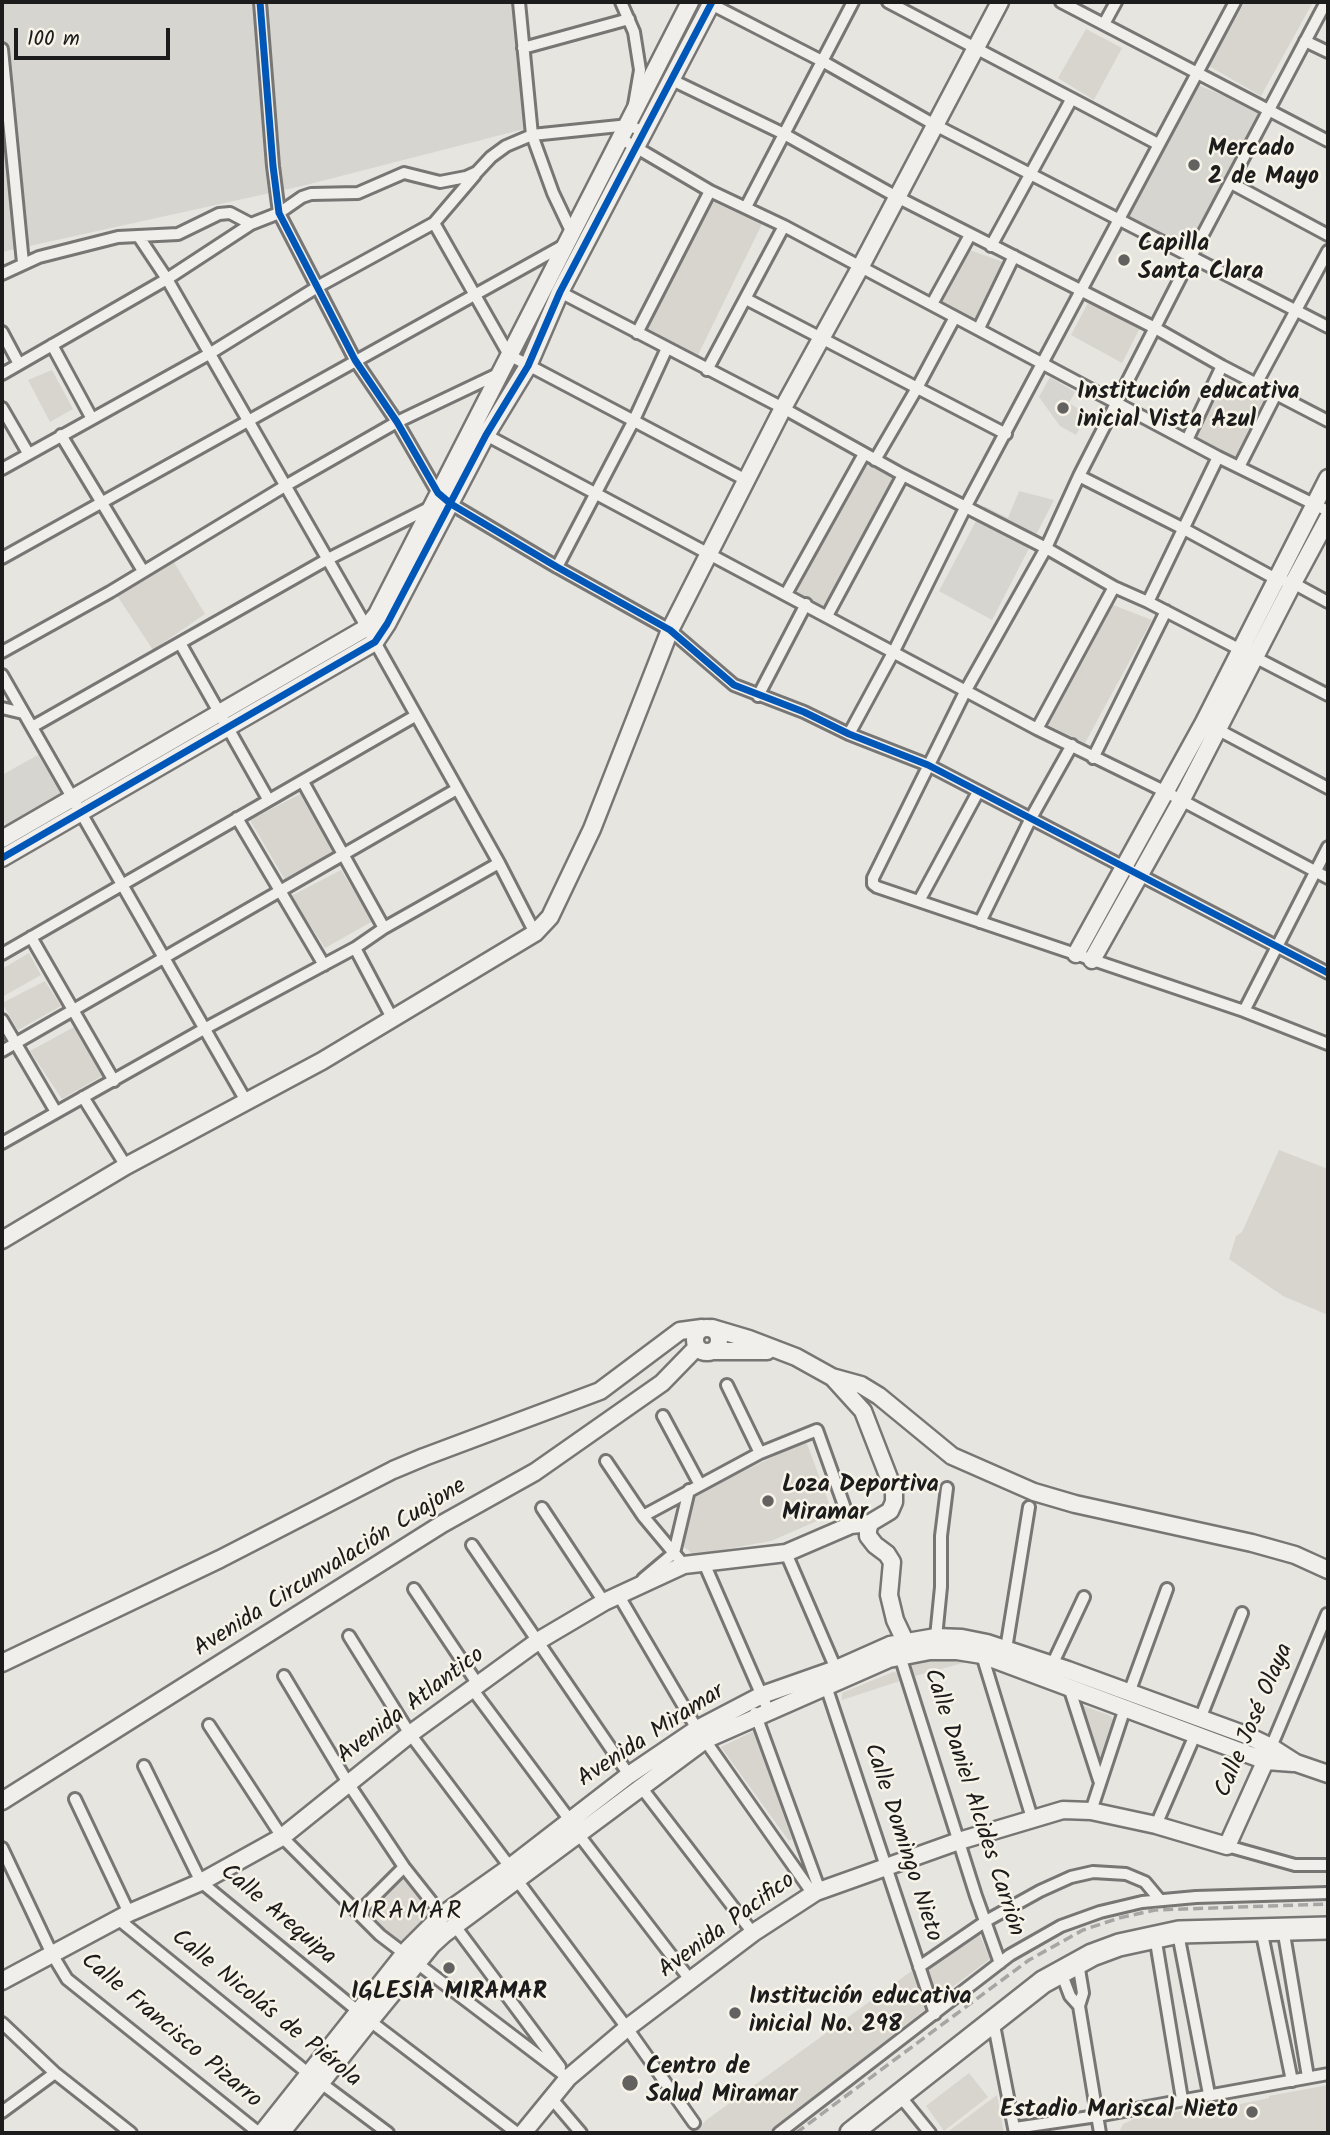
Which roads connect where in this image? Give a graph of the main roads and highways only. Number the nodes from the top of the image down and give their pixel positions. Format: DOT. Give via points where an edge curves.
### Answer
graph roads {
  1 [pos="690,2"];
  2 [pos="710,2"];
  3 [pos="1000,2"];
  4 [pos="1328,478"];
  5 [pos="442,505"];
  6 [pos="1322,508"];
  7 [pos="1328,518"];
  8 [pos="1211,726"];
  9 [pos="76,805"];
  10 [pos="2,839"];
  11 [pos="2,858"];
  12 [pos="2,1240"];
  13 [pos="705,1341"];
  14 [pos="780,1351"];
  15 [pos="832,1377"];
  16 [pos="870,1523"];
  17 [pos="1328,1570"];
  18 [pos="903,1648"];
  19 [pos="2,1663"];
  20 [pos="1127,1700"];
  21 [pos="701,1735"];
  22 [pos="1269,1754"];
  23 [pos="1328,1774"];
  24 [pos="635,1781"];
  25 [pos="2,1801"];
  26 [pos="1227,1846"];
  27 [pos="514,1873"];
  28 [pos="1328,1928"];
  29 [pos="1283,1934"];
  30 [pos="1328,1942"];
  31 [pos="411,1959"];
  32 [pos="2,1981"];
  33 [pos="315,2078"];
  34 [pos="903,2100"];
  35 [pos="260,2133"];
  36 [pos="281,2133"];
  37 [pos="523,2133"];
  38 [pos="851,2133"];
  39 [pos="869,2133"];
  1 -- 5 [label="main road" via="500,373"];
  2 -- 5 [label="main road" via="560,292 528,366"];
  3 -- 12 [label="main road" via="670,630 592,829 550,917 535,933 322,1061 126,1166"];
  4 -- 6 [label="main road"];
  5 -- 9 [label="main road" via="387,624"];
  6 -- 8 [label="main road" via="1276,579 1240,650"];
  7 -- 8 [label="main road" via="1256,657"];
  8 -- 8 [label="main road" via="1166,792 1084,957 1140,875 1181,801"];
  9 -- 10 [label="main road"];
  9 -- 11 [label="main road"];
  13 -- 14 [label="main road"];
  13 -- 14 [label="main road" via="749,1339"];
  13 -- 19 [label="main road" via="680,1331 600,1391 393,1470"];
  13 -- 25 [label="main road, Avenida Circunvalación Cuajone" via="662,1383 535,1472 432,1530"];
  14 -- 15 [label="main road"];
  15 -- 16 [label="main road" via="863,1411 894,1491 890,1511"];
  15 -- 17 [label="main road" via="879,1396 952,1456 1034,1492 1252,1543"];
  16 -- 18 [label="main road, Calle Daniel Alcides Carrión" via="869,1536 892,1562 889,1595"];
  16 -- 32 [label="main road, Avenida Atlantico" via="851,1525 786,1553 705,1563 679,1559 538,1641 410,1734 282,1837"];
  18 -- 20 [label="main road, Avenida Miramar" via="982,1655 1069,1687"];
  18 -- 20 [label="main road, Avenida Miramar" via="936,1637 975,1640 1052,1665"];
  18 -- 21 [label="main road, Avenida Miramar" via="763,1715"];
  18 -- 21 [label="main road, Avenida Miramar" via="874,1651 756,1698"];
  20 -- 22 [label="main road, Avenida Miramar" via="1200,1719"];
  20 -- 22 [label="main road, Avenida Miramar" via="1195,1735"];
  21 -- 24 [label="main road, Avenida Miramar"];
  22 -- 23 [label="main road, Avenida Miramar"];
  22 -- 26 [label="main road, Calle José Olaya"];
  24 -- 27 [label="main road, Avenida Miramar" via="579,1835"];
  24 -- 27 [label="main road, Avenida Miramar" via="569,1819"];
  26 -- 37 [label="main road, Avenida Pacifico" via="1156,1825 1063,1810 816,1892 752,1933 627,2028 568,2078"];
  27 -- 31 [label="main road, Avenida Miramar"];
  27 -- 31 [label="main road, Avenida Miramar" via="442,1915"];
  28 -- 29 [label="highway"];
  29 -- 30 [label="highway"];
  29 -- 34 [label="highway" via="1156,1942 1071,1973"];
  31 -- 33 [label="main road, Avenida Miramar"];
  33 -- 35 [label="main road, Avenida Miramar"];
  33 -- 36 [label="main road, Avenida Miramar"];
  34 -- 38 [label="highway"];
  34 -- 39 [label="highway"];
}
